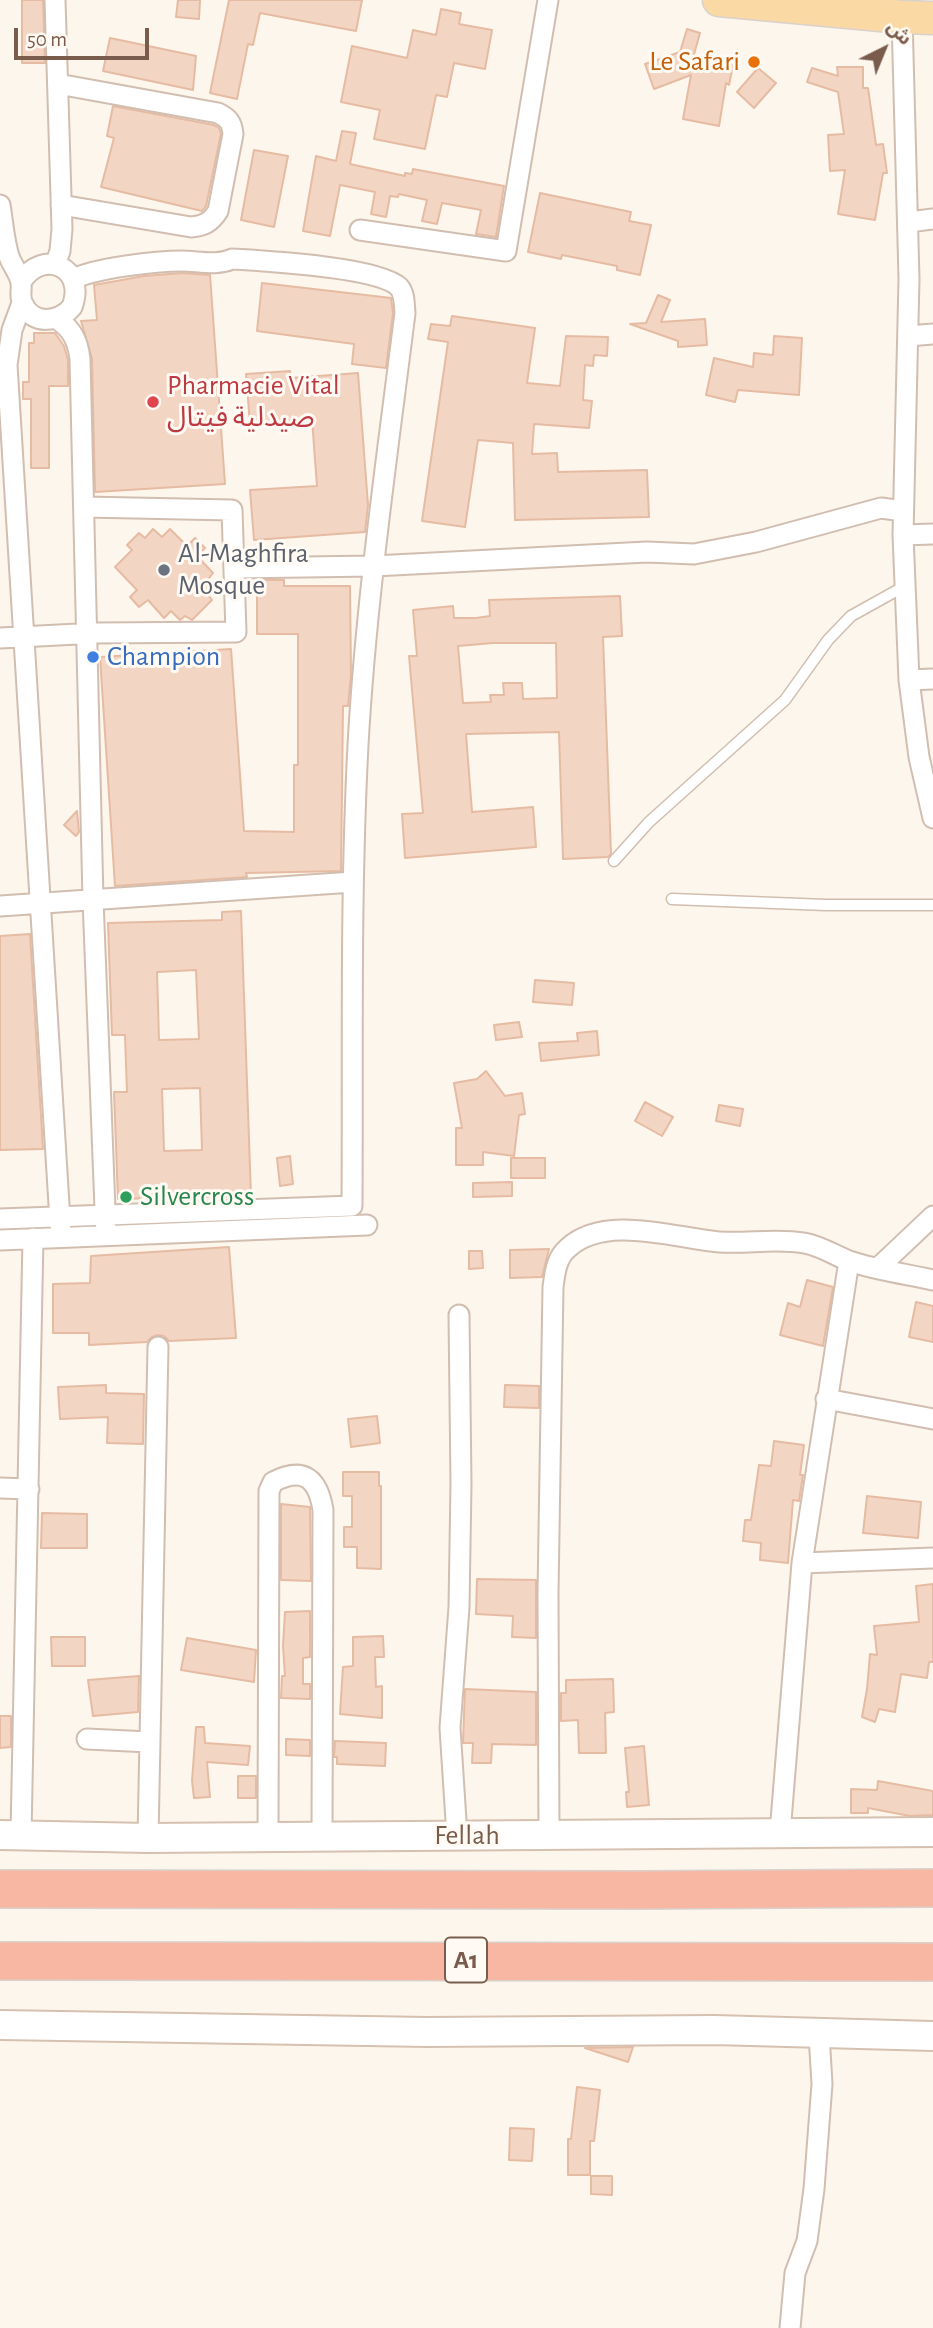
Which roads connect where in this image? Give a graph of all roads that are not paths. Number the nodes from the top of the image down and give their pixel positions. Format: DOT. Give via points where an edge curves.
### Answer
graph roads {
  1 [pos="55,0"];
  2 [pos="548,0"];
  3 [pos="719,0"];
  4 [pos="918,18"];
  5 [pos="58,84"];
  6 [pos="0,205"];
  7 [pos="61,205"];
  8 [pos="933,219"];
  9 [pos="909,222"];
  10 [pos="360,230"];
  11 [pos="55,265"];
  12 [pos="73,279"];
  13 [pos="22,282"];
  14 [pos="22,303"];
  15 [pos="57,319"];
  16 [pos="933,334"];
  17 [pos="908,335"];
  18 [pos="84,507"];
  19 [pos="903,511"];
  20 [pos="933,534"];
  21 [pos="903,535"];
  22 [pos="374,566"];
  23 [pos="234,568"];
  24 [pos="905,586"];
  25 [pos="87,634"];
  26 [pos="23,637"];
  27 [pos="0,638"];
  28 [pos="933,679"];
  29 [pos="909,680"];
  30 [pos="933,818"];
  31 [pos="614,861"];
  32 [pos="353,882"];
  33 [pos="93,899"];
  34 [pos="672,899"];
  35 [pos="41,904"];
  36 [pos="933,905"];
  37 [pos="0,906"];
  38 [pos="105,1215"];
  39 [pos="933,1216"];
  40 [pos="0,1219"];
  41 [pos="367,1225"];
  42 [pos="60,1227"];
  43 [pos="106,1235"];
  44 [pos="33,1238"];
  45 [pos="0,1240"];
  46 [pos="849,1261"];
  47 [pos="879,1268"];
  48 [pos="933,1280"];
  49 [pos="459,1315"];
  50 [pos="158,1347"];
  51 [pos="826,1399"];
  52 [pos="933,1419"];
  53 [pos="0,1488"];
  54 [pos="29,1489"];
  55 [pos="933,1558"];
  56 [pos="802,1563"];
  57 [pos="87,1739"];
  58 [pos="149,1742"];
  59 [pos="933,1832"];
  60 [pos="780,1833"];
  61 [pos="10,1835"];
  62 [pos="457,1836"];
  63 [pos="549,1836"];
  64 [pos="268,1837"];
  65 [pos="322,1837"];
  66 [pos="148,1838"];
  67 [pos="933,1888"];
  68 [pos="0,1889"];
  69 [pos="0,1961"];
  70 [pos="933,1962"];
  71 [pos="0,2025"];
  72 [pos="819,2034"];
  73 [pos="933,2036"];
  74 [pos="790,2328"];
  1 -- 5 [label="street"];
  2 -- 10 [label="street" via="506,250"];
  3 -- 4 [label="main road"];
  4 -- 9 [label="street"];
  5 -- 7 [label="street"];
  5 -- 7 [label="street" via="218,113 227,117 233,134 218,211 203,226"];
  6 -- 13 [label="street" via="9,257"];
  7 -- 11 [label="street" via="60,251"];
  8 -- 9 [label="street"];
  9 -- 17 [label="street"];
  11 -- 12 [label="street"];
  11 -- 13 [label="street" via="35,267"];
  12 -- 15 [label="street" via="72,307"];
  12 -- 22 [label="street" via="109,269 232,259 356,272 399,288 405,313"];
  13 -- 14 [label="street"];
  14 -- 15 [label="street" via="37,318"];
  14 -- 26 [label="street" via="7,365"];
  15 -- 18 [label="street" via="69,329 79,348"];
  16 -- 17 [label="street"];
  17 -- 19 [label="street"];
  18 -- 23 [label="street" via="232,510"];
  18 -- 25 [label="street"];
  19 -- 21 [label="street"];
  19 -- 22 [label="street" via="881,508 694,554 648,552"];
  20 -- 21 [label="street"];
  21 -- 24 [label="street"];
  22 -- 23 [label="street"];
  22 -- 32 [label="street" via="358,744"];
  23 -- 25 [label="street" via="236,632"];
  24 -- 29 [label="street"];
  24 -- 31 [label="lane" via="851,616 785,700 649,822"];
  25 -- 26 [label="street"];
  25 -- 33 [label="street"];
  26 -- 27 [label="street"];
  26 -- 35 [label="street"];
  28 -- 29 [label="street"];
  29 -- 30 [label="street"];
  32 -- 33 [label="street"];
  32 -- 38 [label="street" via="352,1206"];
  33 -- 35 [label="street"];
  33 -- 38 [label="street"];
  34 -- 36 [label="lane"];
  35 -- 37 [label="street"];
  35 -- 42 [label="street"];
  38 -- 42 [label="street"];
  38 -- 43 [label="street"];
  39 -- 47 [label="street"];
  40 -- 42 [label="street"];
  41 -- 43 [label="street"];
  42 -- 43 [label="street"];
  42 -- 44 [label="street"];
  44 -- 45 [label="street"];
  44 -- 54 [label="street"];
  46 -- 47 [label="street"];
  46 -- 51 [label="street"];
  46 -- 63 [label="street" via="803,1243 720,1242 614,1230 587,1237 560,1256 553,1287"];
  47 -- 48 [label="street"];
  49 -- 62 [label="street" via="459,1607 450,1728"];
  50 -- 58 [label="street"];
  51 -- 52 [label="street"];
  51 -- 56 [label="street"];
  53 -- 54 [label="street"];
  54 -- 61 [label="street"];
  55 -- 56 [label="street"];
  56 -- 60 [label="street"];
  57 -- 58 [label="street"];
  58 -- 66 [label="street"];
  59 -- 60 [label="street, Fellah"];
  60 -- 63 [label="street, Fellah"];
  61 -- 66 [label="street, Fellah"];
  62 -- 63 [label="street, Fellah"];
  62 -- 65 [label="street, Fellah"];
  64 -- 65 [label="street, Fellah"];
  64 -- 65 [label="street" via="269,1491 273,1482 294,1476 317,1484 323,1510"];
  64 -- 66 [label="street, Fellah"];
  67 -- 68 [label="highway"];
  69 -- 70 [label="highway, A1"];
  71 -- 72 [label="street"];
  72 -- 73 [label="street"];
  72 -- 74 [label="street" via="822,2084 814,2189 807,2241 795,2273"];
}
